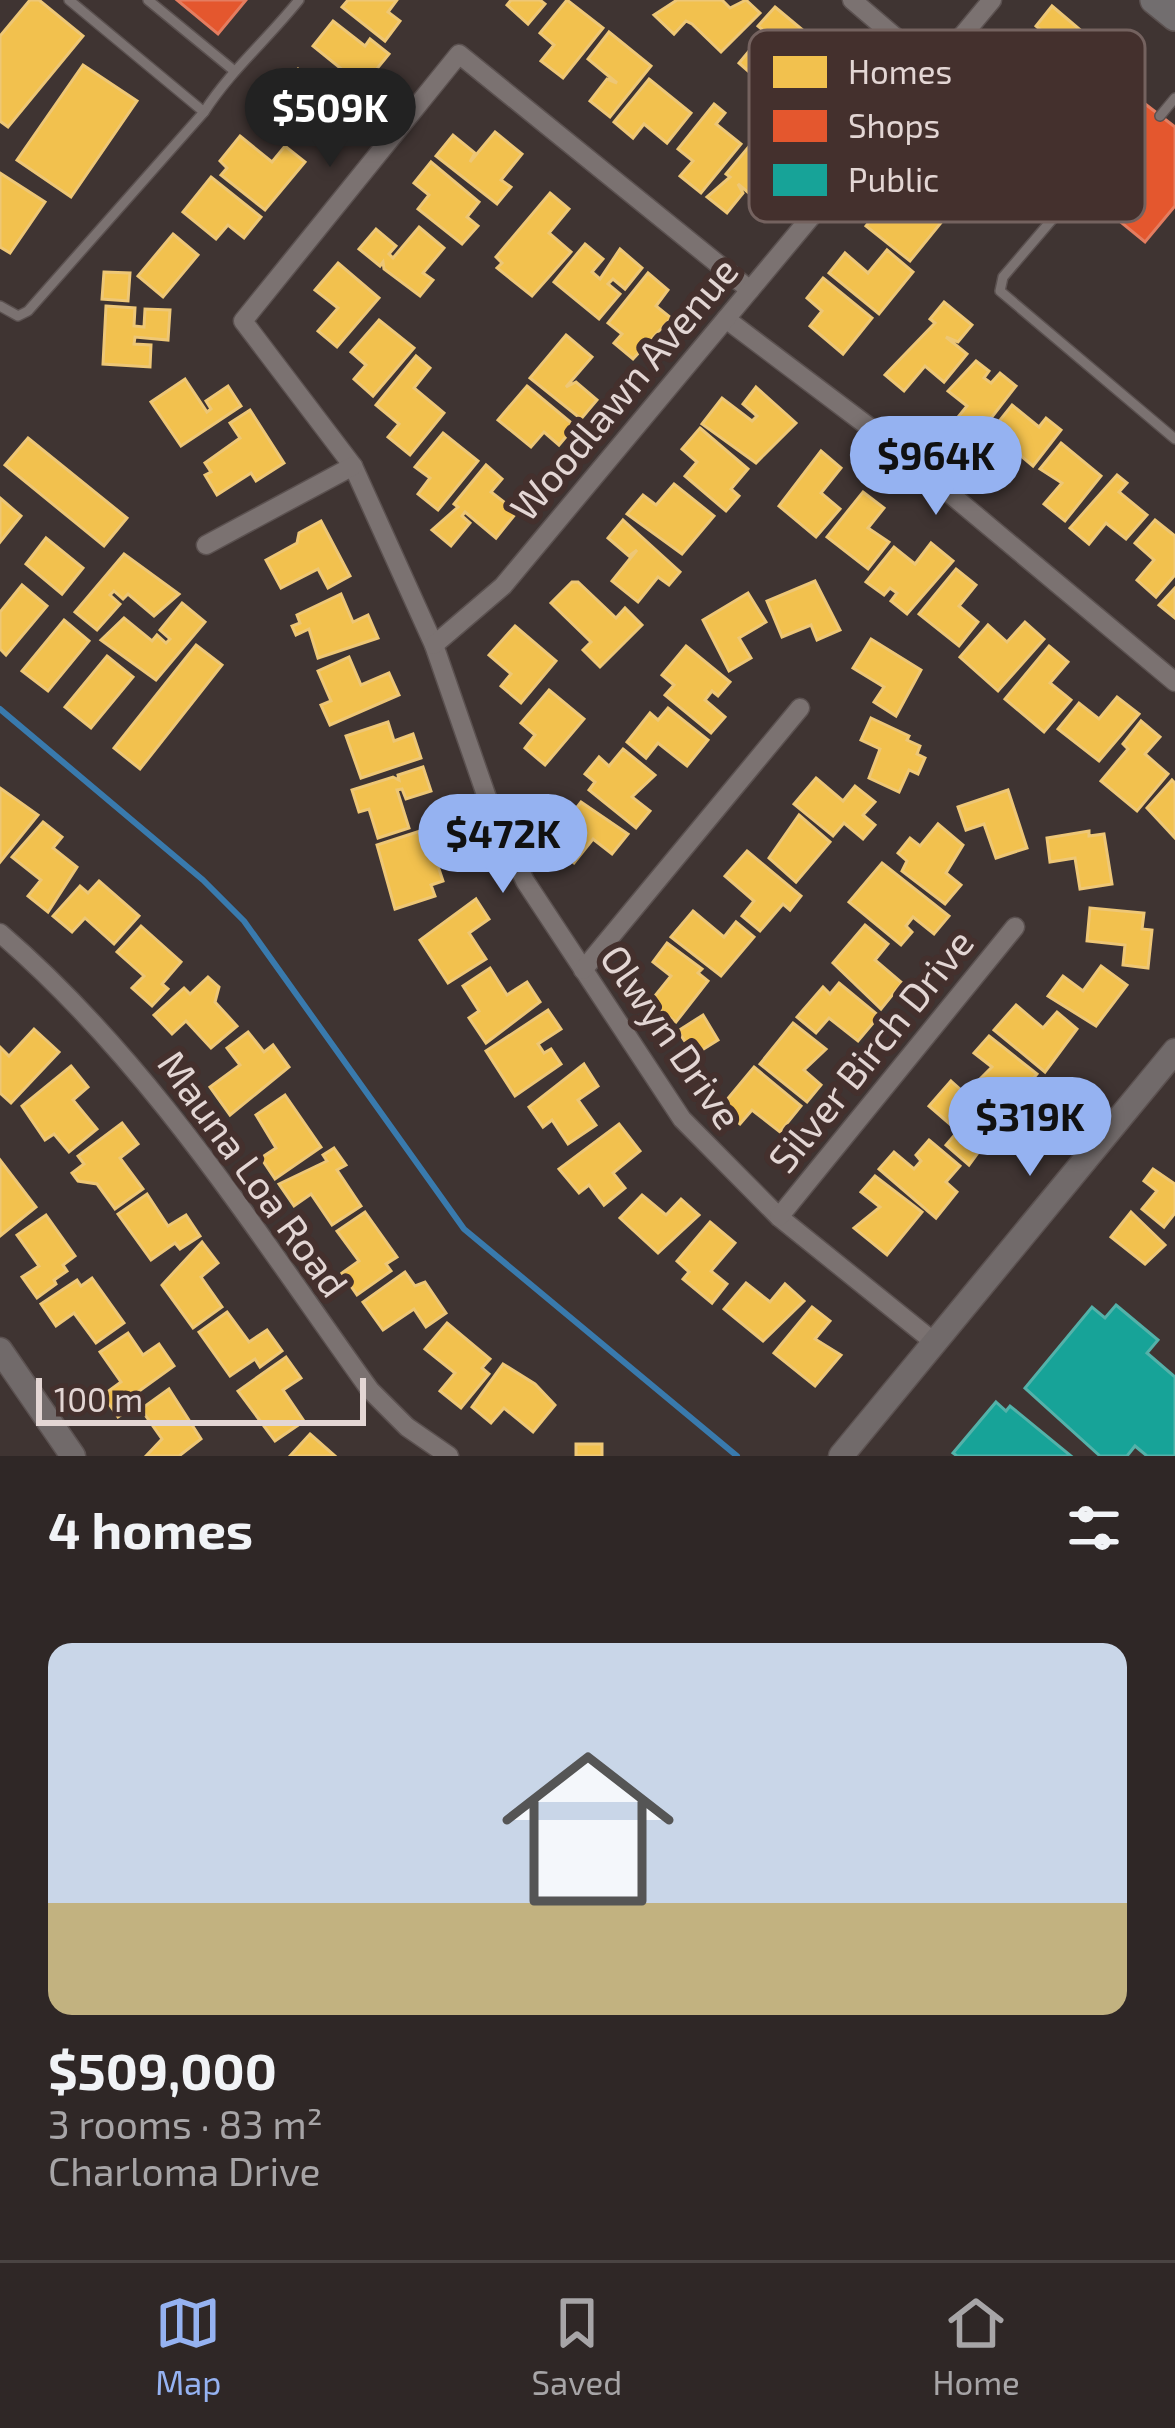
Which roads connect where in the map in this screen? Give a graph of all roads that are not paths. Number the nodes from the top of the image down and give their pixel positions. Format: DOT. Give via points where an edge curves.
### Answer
graph roads {
  1 [pos="69,0"];
  2 [pos="148,0"];
  3 [pos="299,0"];
  4 [pos="852,0"];
  5 [pos="992,0"];
  6 [pos="1154,0"];
  7 [pos="1175,17"];
  8 [pos="887,30"];
  9 [pos="967,30"];
  10 [pos="232,68"];
  11 [pos="1175,98"];
  12 [pos="204,112"];
  13 [pos="1160,116"];
  14 [pos="807,222"];
  15 [pos="1050,222"];
  16 [pos="750,290"];
  17 [pos="0,306"];
  18 [pos="726,319"];
  19 [pos="1175,440"];
  20 [pos="353,466"];
  21 [pos="206,545"];
  22 [pos="434,645"];
  23 [pos="1175,682"];
  24 [pos="800,708"];
  25 [pos="1015,927"];
  26 [pos="0,933"];
  27 [pos="583,970"];
  28 [pos="1174,1053"];
  29 [pos="778,1217"];
  30 [pos="934,1342"];
  31 [pos="0,1350"];
  32 [pos="73,1456"];
  33 [pos="449,1456"];
  34 [pos="841,1456"];
  1 -- 12 [label="lane"];
  2 -- 10 [label="lane"];
  3 -- 10 [label="lane" via="250,60"];
  4 -- 8 [label="street"];
  5 -- 9 [label="street, Woodlawn Avenue"];
  6 -- 7 [label="main road"];
  10 -- 12 [label="lane"];
  11 -- 13 [label="lane"];
  12 -- 17 [label="lane" via="28,311 18,316"];
  14 -- 16 [label="street, Woodlawn Avenue"];
  15 -- 19 [label="lane" via="1000,291"];
  16 -- 18 [label="street, Woodlawn Avenue"];
  16 -- 20 [label="street, Olwyn Drive" via="459,54 243,321"];
  18 -- 22 [label="street, Woodlawn Avenue" via="502,586"];
  18 -- 23 [label="street" via="881,436"];
  20 -- 21 [label="street"];
  20 -- 22 [label="street, Olwyn Drive"];
  22 -- 27 [label="street, Olwyn Drive" via="491,809 525,881"];
  24 -- 27 [label="street"];
  25 -- 29 [label="street, Silver Birch Drive"];
  26 -- 33 [label="street, Mauna Loa Road" via="101,1027 163,1101 370,1390"];
  27 -- 29 [label="street, Olwyn Drive" via="682,1119"];
  28 -- 30 [label="main road"];
  29 -- 30 [label="street, Olwyn Drive"];
  30 -- 34 [label="main road"];
  31 -- 32 [label="main road"];
}
